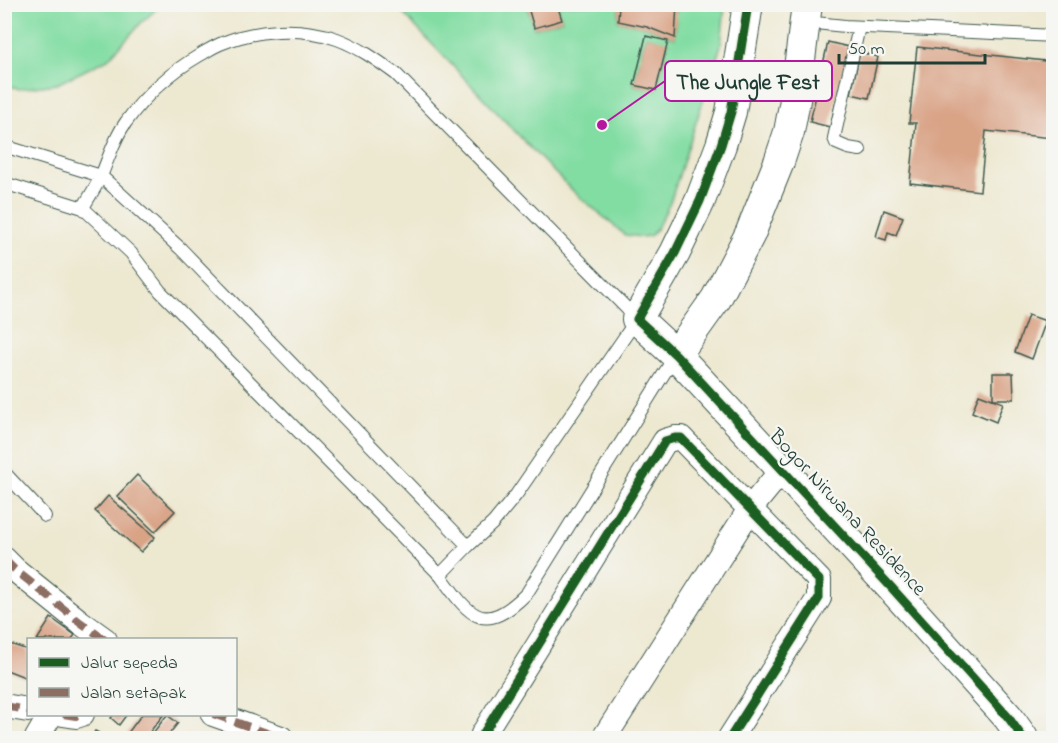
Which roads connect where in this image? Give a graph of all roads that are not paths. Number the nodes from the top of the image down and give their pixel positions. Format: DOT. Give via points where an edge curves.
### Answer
graph roads {
  1 [pos="748,4"];
  2 [pos="806,13"];
  3 [pos="859,27"];
  4 [pos="1053,36"];
  5 [pos="4,146"];
  6 [pos="860,150"];
  7 [pos="101,176"];
  8 [pos="4,183"];
  9 [pos="83,208"];
  10 [pos="637,319"];
  11 [pos="676,355"];
  12 [pos="782,470"];
  13 [pos="4,472"];
  14 [pos="750,509"];
  15 [pos="45,516"];
  16 [pos="468,546"];
  17 [pos="4,559"];
  18 [pos="440,575"];
  19 [pos="104,638"];
  20 [pos="4,706"];
  21 [pos="27,710"];
  22 [pos="50,716"];
  23 [pos="219,716"];
  24 [pos="483,734"];
  25 [pos="37,738"];
  26 [pos="281,738"];
  27 [pos="604,738"];
  28 [pos="730,738"];
  29 [pos="1023,738"];
  1 -- 10 [label="street" via="731,112 721,145 675,253"];
  2 -- 3 [label="lane"];
  2 -- 11 [label="street" via="795,100 779,162 750,234 716,299"];
  3 -- 4 [label="lane"];
  3 -- 6 [label="lane" via="834,139 840,145"];
  5 -- 7 [label="lane"];
  7 -- 9 [label="lane"];
  7 -- 10 [label="lane" via="124,123 141,102 177,69 199,56 220,44 269,33 295,30 337,39 396,74"];
  7 -- 16 [label="lane" via="181,249"];
  8 -- 9 [label="lane"];
  9 -- 18 [label="lane" via="131,253 160,291"];
  10 -- 11 [label="street, Bogor Nirwana Residence"];
  10 -- 16 [label="lane" via="516,495 493,524"];
  11 -- 12 [label="street, Bogor Nirwana Residence"];
  11 -- 18 [label="lane" via="527,593 516,604 493,617 471,614"];
  12 -- 14 [label="street"];
  12 -- 29 [label="street, Bogor Nirwana Residence"];
  13 -- 15 [label="lane"];
  14 -- 24 [label="street" via="681,438 665,441"];
  14 -- 27 [label="street"];
  14 -- 28 [label="street" via="819,580 819,598"];
  16 -- 18 [label="lane"];
  17 -- 19 [label="street"];
  20 -- 21 [label="street"];
  22 -- 25 [label="street"];
  23 -- 26 [label="street"];
}
